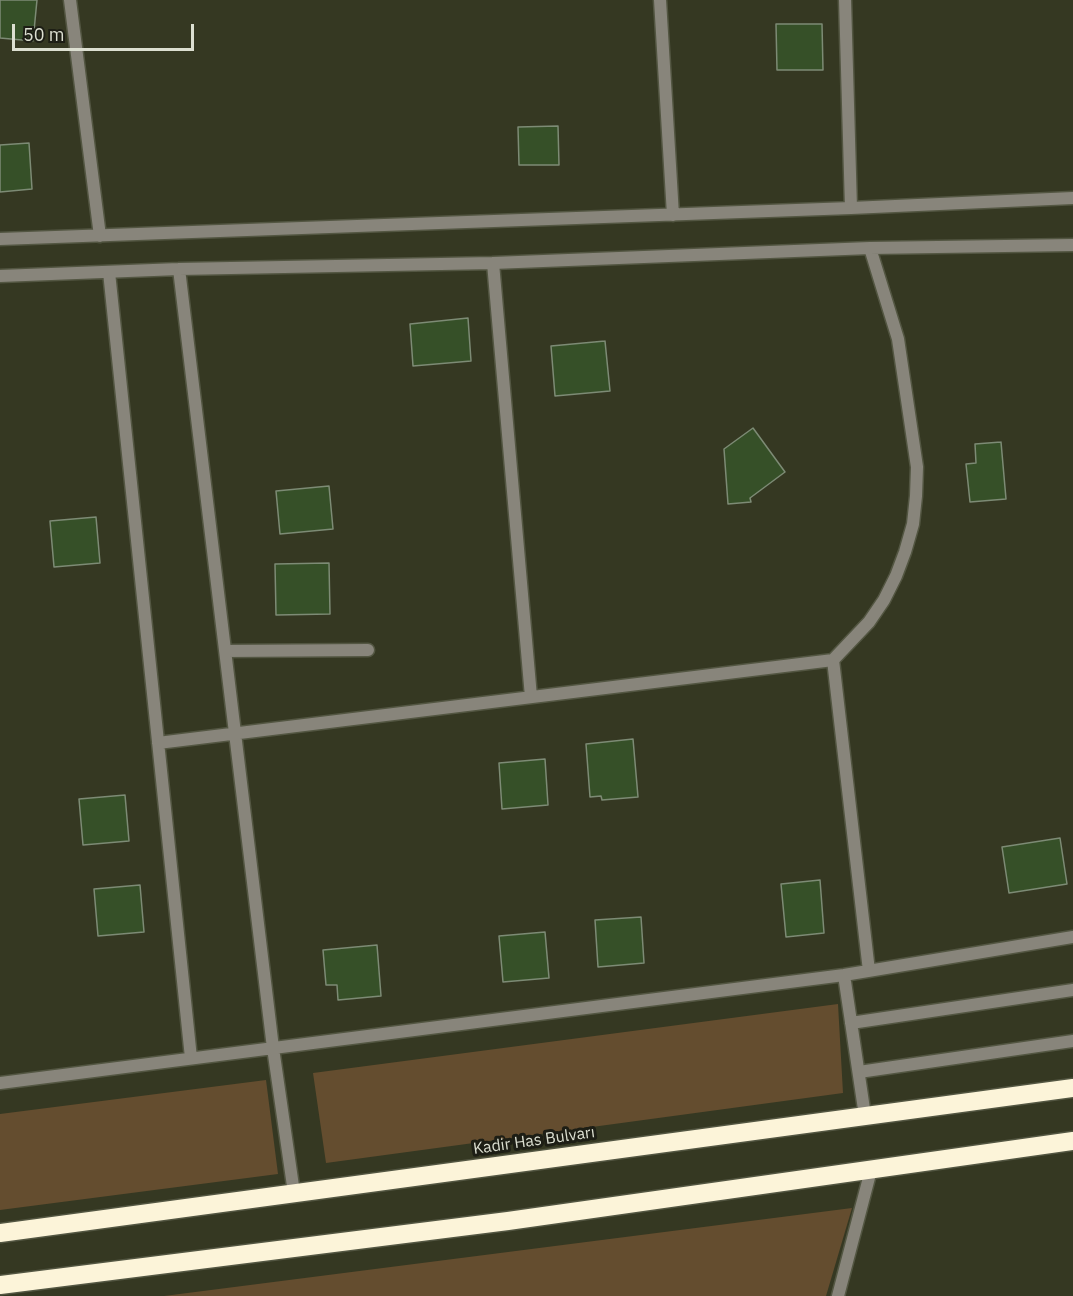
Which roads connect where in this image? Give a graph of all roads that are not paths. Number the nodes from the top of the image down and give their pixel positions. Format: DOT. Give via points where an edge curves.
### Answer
graph roads {
  1 [pos="70,0"];
  2 [pos="660,0"];
  3 [pos="845,0"];
  4 [pos="1073,198"];
  5 [pos="851,208"];
  6 [pos="673,215"];
  7 [pos="100,236"];
  8 [pos="0,239"];
  9 [pos="1073,245"];
  10 [pos="870,248"];
  11 [pos="493,263"];
  12 [pos="179,269"];
  13 [pos="109,272"];
  14 [pos="0,276"];
  15 [pos="368,650"];
  16 [pos="225,651"];
  17 [pos="833,660"];
  18 [pos="531,698"];
  19 [pos="236,734"];
  20 [pos="158,743"];
  21 [pos="1073,937"];
  22 [pos="869,971"];
  23 [pos="844,975"];
  24 [pos="1073,990"];
  25 [pos="851,1023"];
  26 [pos="1073,1041"];
  27 [pos="273,1048"];
  28 [pos="191,1058"];
  29 [pos="859,1072"];
  30 [pos="0,1083"];
  31 [pos="1073,1088"];
  32 [pos="865,1116"];
  33 [pos="1073,1142"];
  34 [pos="870,1170"];
  35 [pos="294,1193"];
  36 [pos="0,1233"];
  37 [pos="0,1285"];
  38 [pos="838,1296"];
  1 -- 7 [label="street"];
  2 -- 6 [label="street"];
  3 -- 5 [label="street"];
  4 -- 5 [label="street"];
  5 -- 6 [label="street"];
  6 -- 7 [label="street"];
  7 -- 8 [label="street"];
  9 -- 10 [label="street"];
  10 -- 11 [label="street"];
  10 -- 17 [label="street" via="903,363 917,467 916,496 905,552 884,600"];
  11 -- 12 [label="street"];
  11 -- 18 [label="street"];
  12 -- 13 [label="street"];
  12 -- 16 [label="street"];
  13 -- 14 [label="street"];
  13 -- 20 [label="street"];
  15 -- 16 [label="street"];
  16 -- 19 [label="street"];
  17 -- 18 [label="street"];
  17 -- 22 [label="street"];
  18 -- 19 [label="street"];
  19 -- 20 [label="street"];
  19 -- 27 [label="street"];
  20 -- 28 [label="street"];
  21 -- 22 [label="street"];
  22 -- 23 [label="street"];
  23 -- 25 [label="street"];
  23 -- 27 [label="street"];
  24 -- 25 [label="street"];
  25 -- 29 [label="street"];
  26 -- 29 [label="street"];
  27 -- 28 [label="street"];
  27 -- 35 [label="street"];
  28 -- 30 [label="street"];
  29 -- 32 [label="street"];
  31 -- 32 [label="highway, Kadir Has Bulvarı"];
  32 -- 35 [label="highway, Kadir Has Bulvarı"];
  33 -- 34 [label="highway"];
  34 -- 37 [label="highway" via="508,1221"];
  34 -- 38 [label="street"];
  35 -- 36 [label="highway, Kadir Has Bulvarı"];
}
